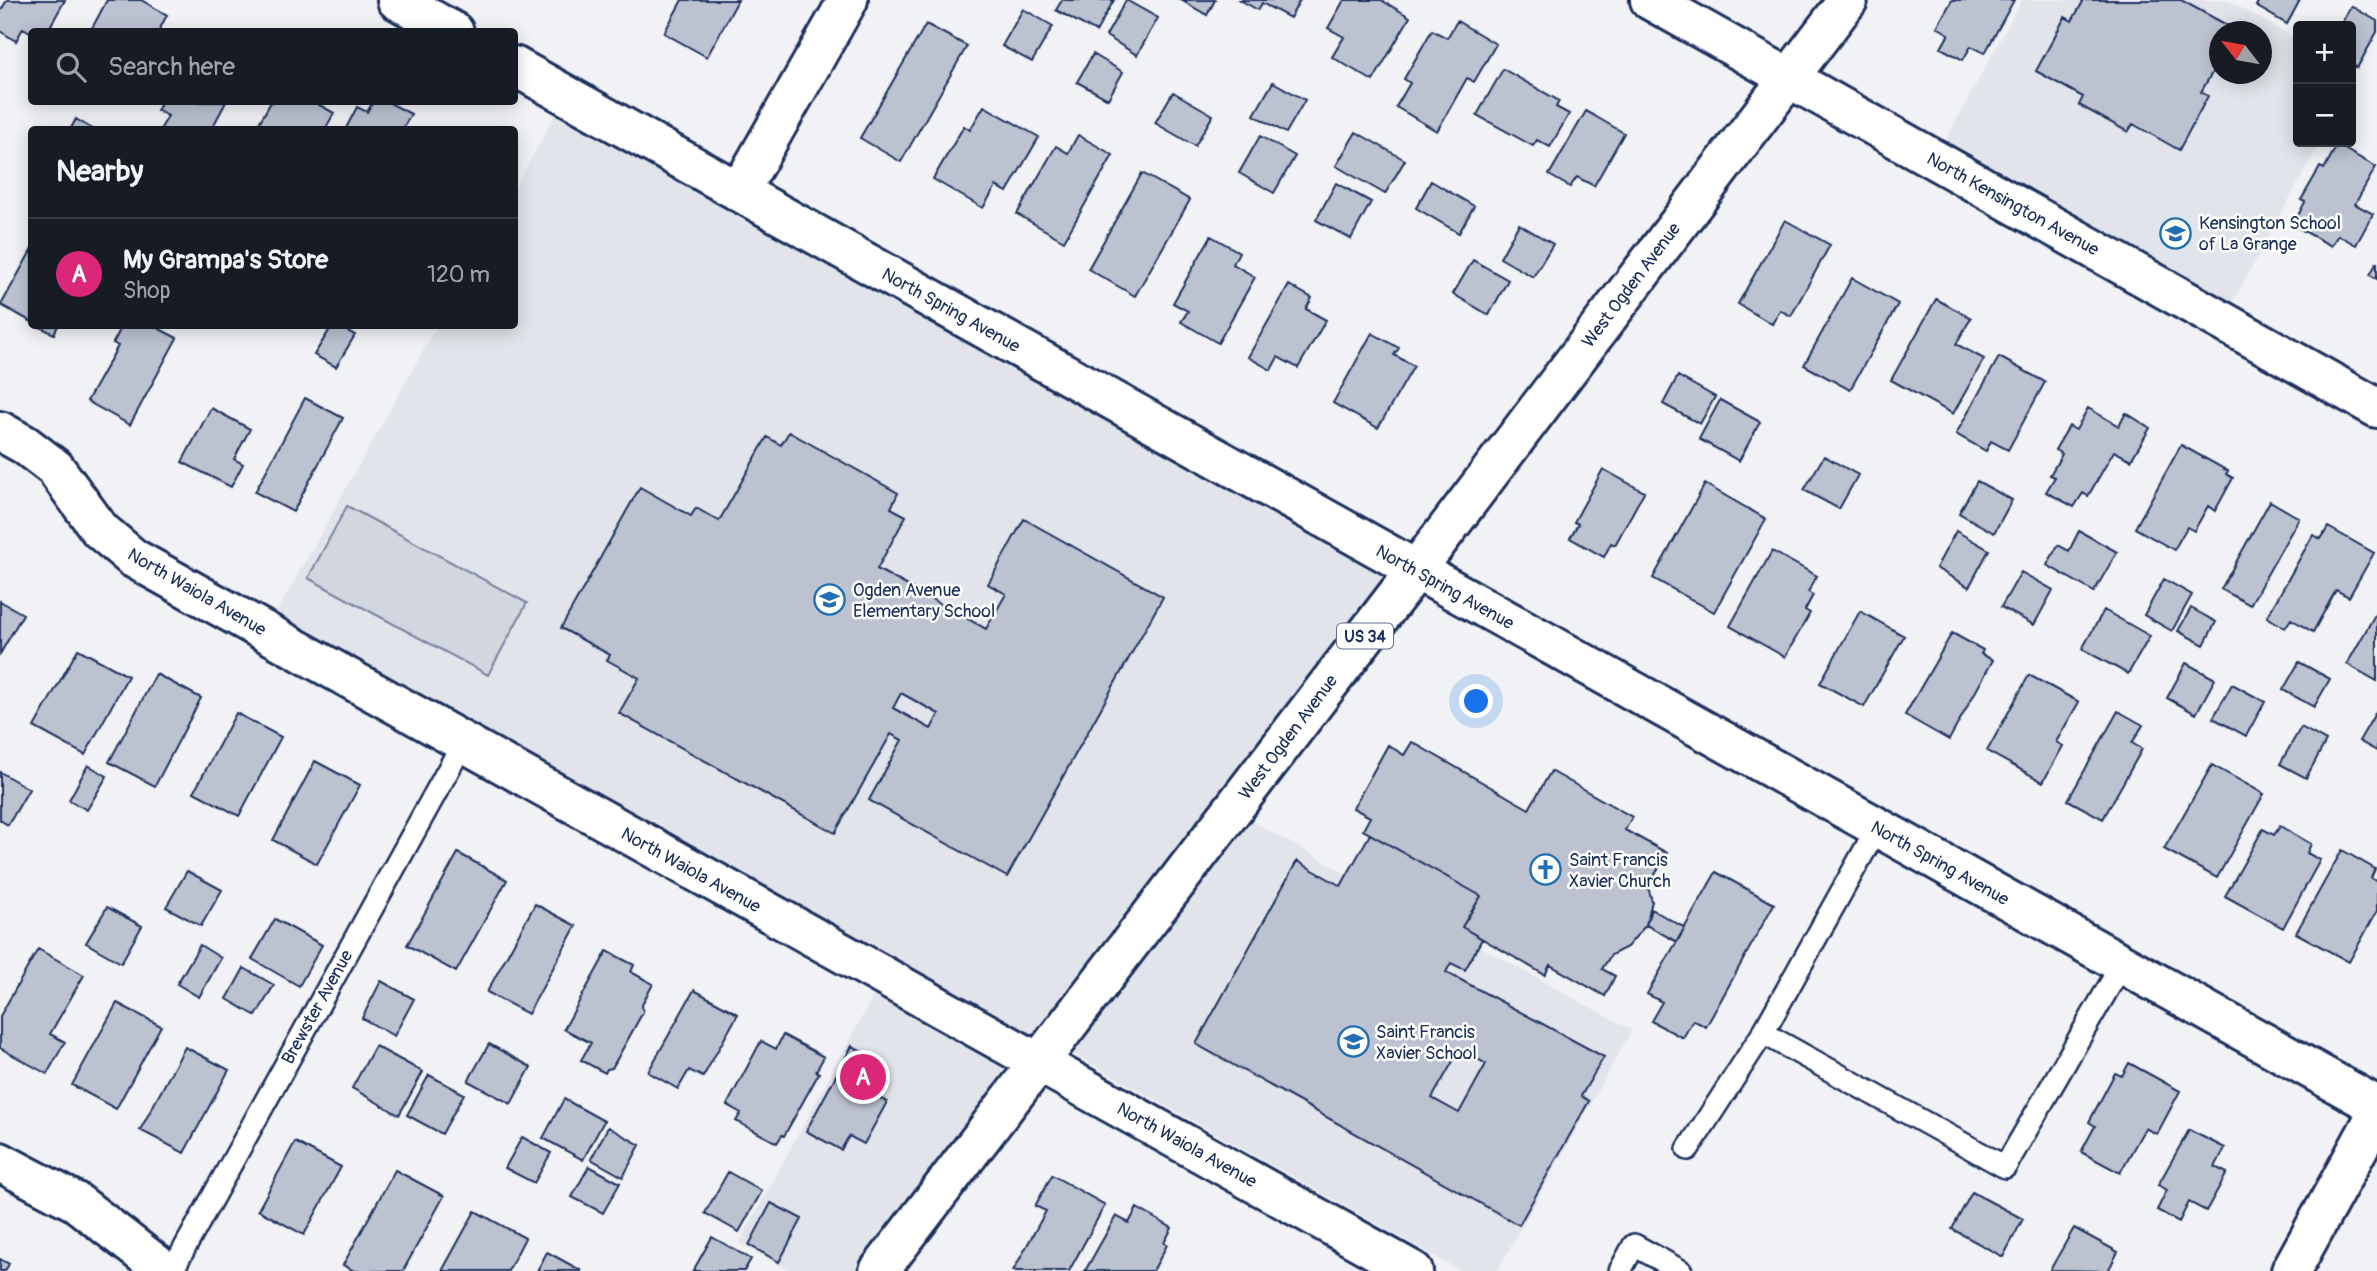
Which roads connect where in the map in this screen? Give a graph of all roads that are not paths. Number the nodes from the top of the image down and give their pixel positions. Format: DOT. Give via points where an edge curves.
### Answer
graph roads {
  1 [pos="397,0"];
  2 [pos="848,0"];
  3 [pos="1650,0"];
  4 [pos="1848,0"];
  5 [pos="447,28"];
  6 [pos="518,67"];
  7 [pos="1787,78"];
  8 [pos="739,192"];
  9 [pos="2377,408"];
  10 [pos="0,431"];
  11 [pos="1416,570"];
  12 [pos="463,743"];
  13 [pos="1877,828"];
  14 [pos="2122,964"];
  15 [pos="1763,1033"];
  16 [pos="1039,1063"];
  17 [pos="2377,1106"];
  18 [pos="2377,1114"];
  19 [pos="1688,1149"];
  20 [pos="0,1162"];
  21 [pos="165,1271"];
  22 [pos="172,1271"];
  23 [pos="879,1271"];
  24 [pos="1413,1271"];
  25 [pos="1620,1271"];
  26 [pos="1681,1271"];
  27 [pos="2291,1271"];
  1 -- 5 [label="street"];
  2 -- 8 [label="street"];
  3 -- 7 [label="street, North Kensington Avenue"];
  4 -- 7 [label="street, West Ogden Avenue / US 34"];
  6 -- 8 [label="street, North Spring Avenue"];
  7 -- 9 [label="street, North Kensington Avenue"];
  7 -- 11 [label="street, West Ogden Avenue / US 34"];
  8 -- 11 [label="street, North Spring Avenue"];
  10 -- 12 [label="street, North Waiola Avenue" via="55,468 100,530 133,558"];
  11 -- 13 [label="street, North Spring Avenue"];
  11 -- 16 [label="street, West Ogden Avenue / US 34"];
  12 -- 16 [label="street, North Waiola Avenue"];
  12 -- 22 [label="lane, Brewster Avenue"];
  13 -- 14 [label="street, North Spring Avenue"];
  13 -- 15 [label="lane"];
  14 -- 15 [label="lane" via="2005,1167"];
  14 -- 17 [label="street, North Spring Avenue"];
  15 -- 19 [label="lane"];
  16 -- 23 [label="street, West Ogden Avenue / US 34"];
  16 -- 24 [label="street, North Waiola Avenue"];
  18 -- 27 [label="street"];
  20 -- 21 [label="street" via="76,1202"];
  25 -- 26 [label="lane" via="1634,1245"];
}
